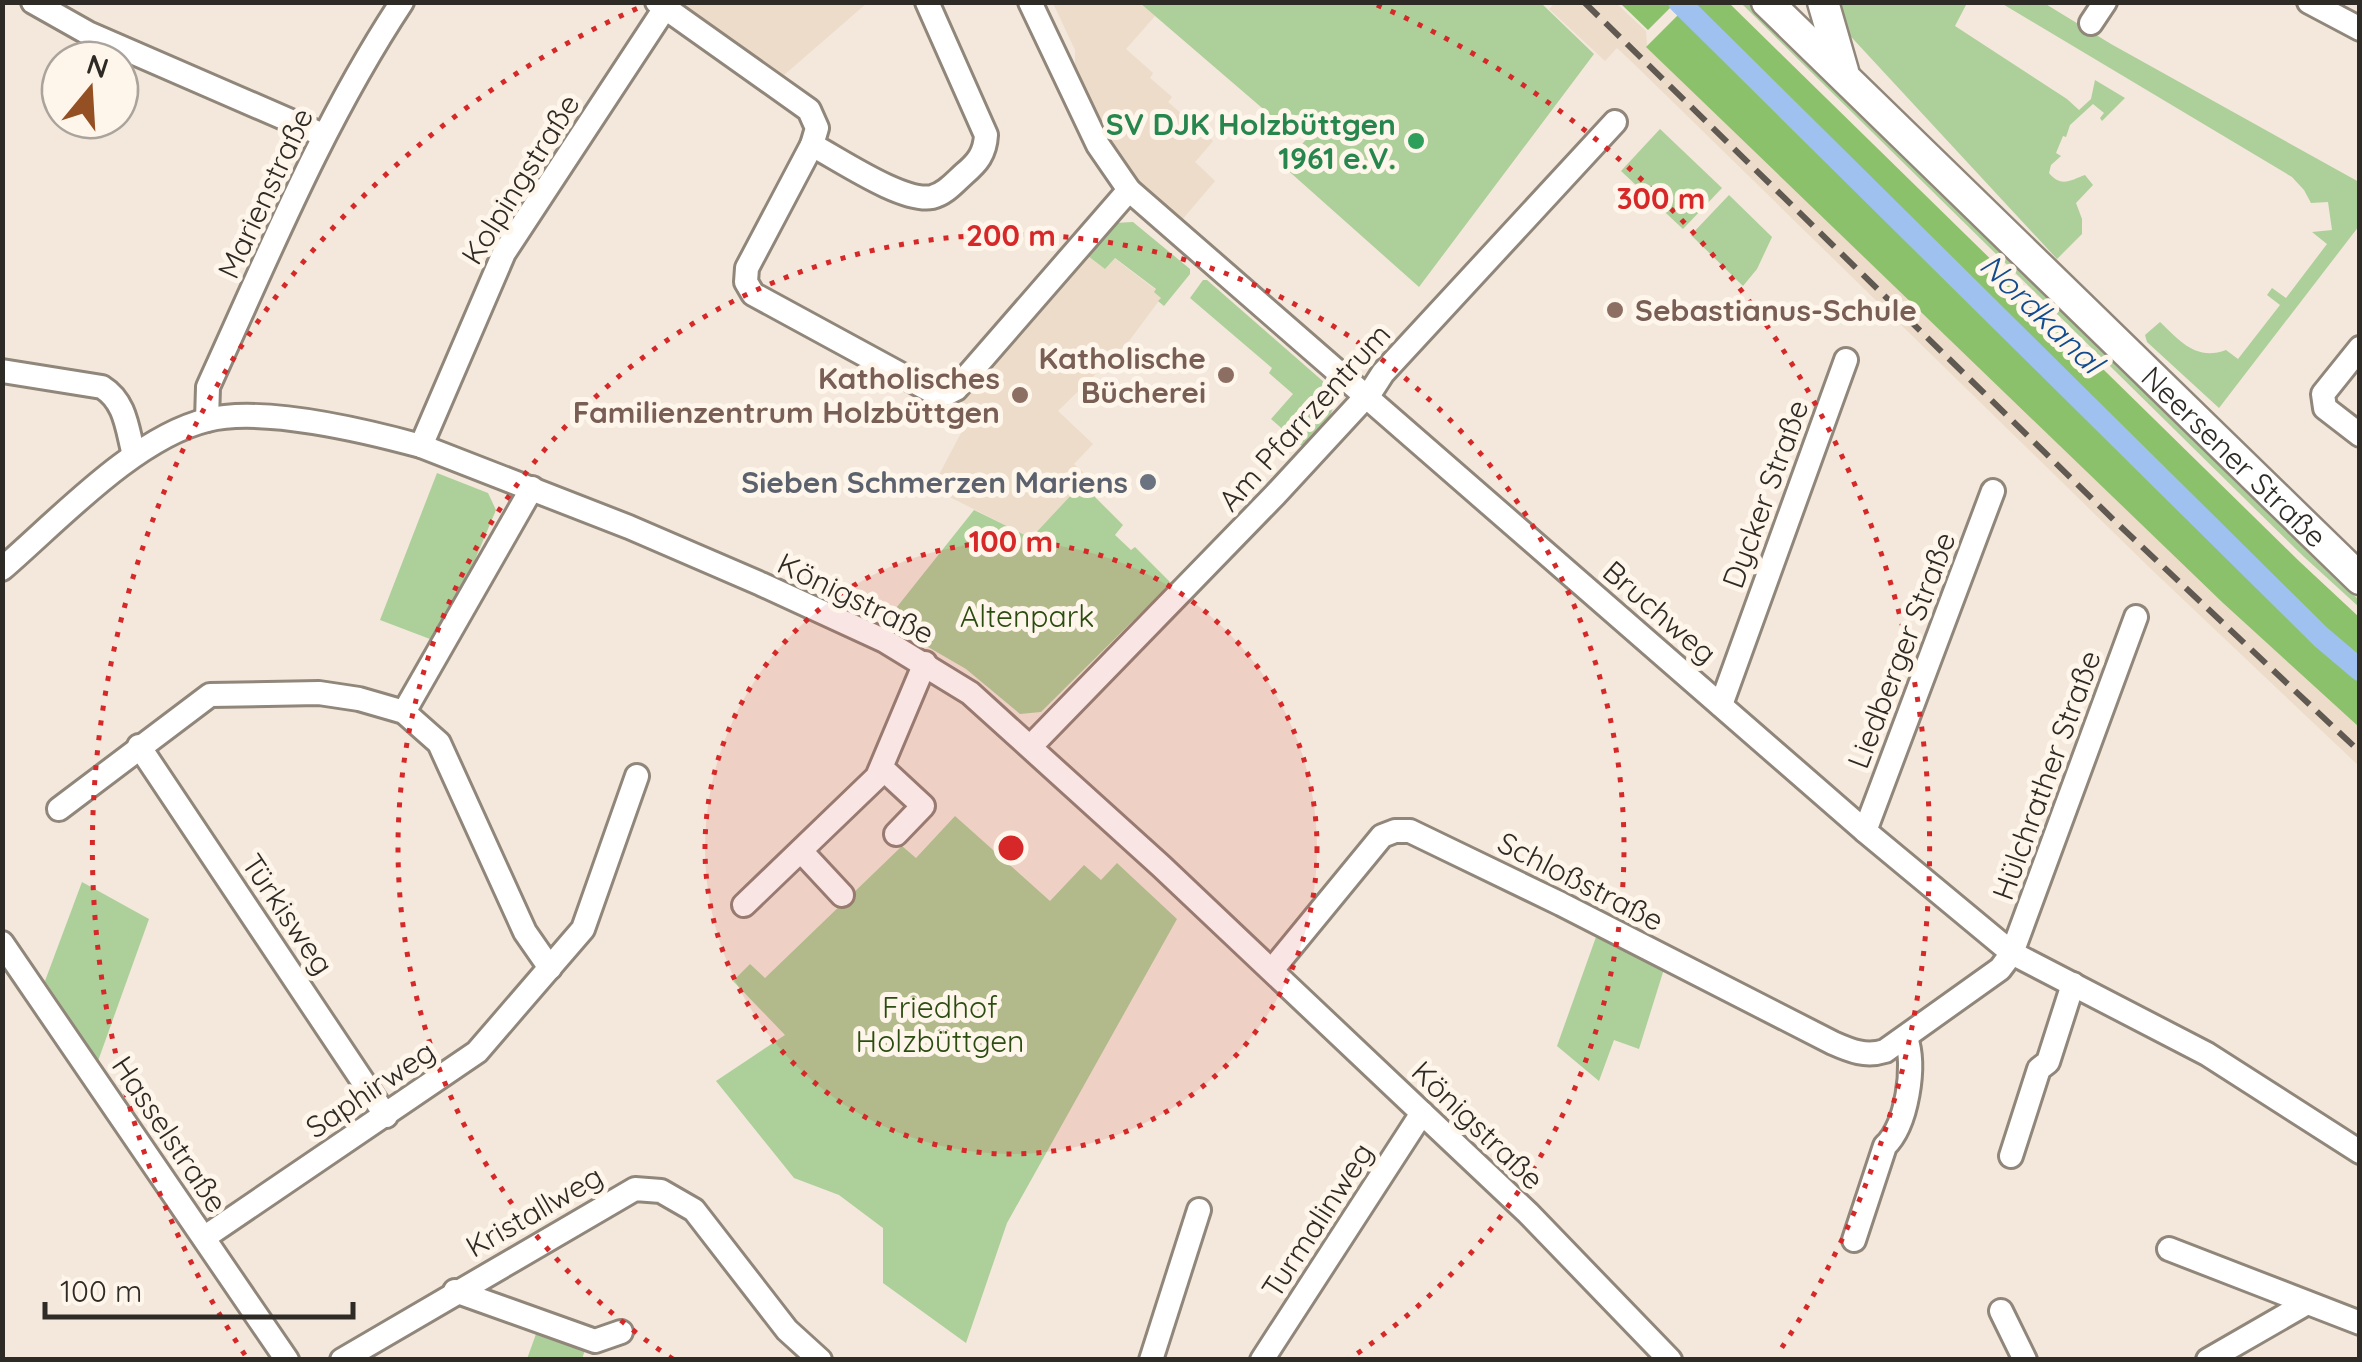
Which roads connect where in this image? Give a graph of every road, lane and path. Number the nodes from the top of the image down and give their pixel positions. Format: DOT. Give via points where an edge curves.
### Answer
graph roads {
  1 [pos="34,2"];
  2 [pos="402,2"];
  3 [pos="928,2"];
  4 [pos="1030,2"];
  5 [pos="1767,2"];
  6 [pos="1823,2"];
  7 [pos="2105,2"];
  8 [pos="2309,2"];
  9 [pos="661,5"];
  10 [pos="2091,23"];
  11 [pos="2360,30"];
  12 [pos="1846,79"];
  13 [pos="1615,122"];
  14 [pos="323,135"];
  15 [pos="812,145"];
  16 [pos="1129,190"];
  17 [pos="2360,348"];
  18 [pos="1846,360"];
  19 [pos="2,370"];
  20 [pos="1366,397"];
  21 [pos="208,420"];
  22 [pos="2360,436"];
  23 [pos="421,446"];
  24 [pos="134,454"];
  25 [pos="532,488"];
  26 [pos="1993,491"];
  27 [pos="2,569"];
  28 [pos="2360,579"];
  29 [pos="2136,617"];
  30 [pos="924,663"];
  31 [pos="1721,705"];
  32 [pos="404,712"];
  33 [pos="140,746"];
  34 [pos="1031,746"];
  35 [pos="882,768"];
  36 [pos="638,776"];
  37 [pos="59,809"];
  38 [pos="1865,831"];
  39 [pos="896,834"];
  40 [pos="801,852"];
  41 [pos="842,895"];
  42 [pos="744,905"];
  43 [pos="2,943"];
  44 [pos="2012,953"];
  45 [pos="550,968"];
  46 [pos="1272,970"];
  47 [pos="2073,984"];
  48 [pos="1906,1038"];
  49 [pos="1422,1112"];
  50 [pos="386,1116"];
  51 [pos="2360,1152"];
  52 [pos="2011,1156"];
  53 [pos="1199,1210"];
  54 [pos="205,1237"];
  55 [pos="1854,1240"];
  56 [pos="2169,1249"];
  57 [pos="455,1291"];
  58 [pos="2306,1304"];
  59 [pos="2002,1311"];
  60 [pos="2360,1323"];
  61 [pos="621,1332"];
  62 [pos="287,1360"];
  63 [pos="342,1360"];
  64 [pos="820,1360"];
  65 [pos="1151,1360"];
  66 [pos="1262,1360"];
  67 [pos="1670,1360"];
  68 [pos="2025,1360"];
  69 [pos="2208,1360"];
  1 -- 14 [label="street" via="88,33"];
  2 -- 14 [label="street, Marienstraße"];
  3 -- 15 [label="street" via="984,126 986,145 976,163 942,193 922,198"];
  4 -- 16 [label="street, Bruchweg" via="1098,145"];
  5 -- 12 [label="main road, Neersener Straße"];
  6 -- 12 [label="main road"];
  7 -- 10 [label="street"];
  8 -- 11 [label="street"];
  9 -- 15 [label="street" via="809,110 816,128"];
  9 -- 23 [label="street, Kolpingstraße" via="504,253"];
  12 -- 28 [label="main road, Neersener Straße"];
  13 -- 20 [label="street, Am Pfarrzentrum"];
  14 -- 21 [label="street, Marienstraße" via="208,387"];
  15 -- 16 [label="street" via="747,268 746,282 754,294 935,393 956,389"];
  16 -- 20 [label="street, Bruchweg"];
  17 -- 22 [label="street" via="2323,394 2325,408"];
  18 -- 31 [label="street, Dycker Straße"];
  19 -- 24 [label="street" via="114,395"];
  20 -- 31 [label="street, Bruchweg"];
  20 -- 34 [label="street, Am Pfarrzentrum"];
  21 -- 23 [label="street, Königstraße" via="270,418"];
  21 -- 24 [label="street, Königstraße"];
  23 -- 25 [label="street, Königstraße"];
  24 -- 27 [label="street, Königstraße"];
  25 -- 30 [label="street, Königstraße" via="730,570"];
  25 -- 32 [label="street"];
  26 -- 38 [label="street, Liedberger Straße"];
  29 -- 44 [label="street, Hülchrather Straße"];
  30 -- 34 [label="street, Königstraße"];
  30 -- 35 [label="street"];
  31 -- 38 [label="street, Bruchweg"];
  32 -- 33 [label="street" via="330,694 220,693"];
  32 -- 45 [label="street" via="446,757 525,932"];
  33 -- 37 [label="street"];
  33 -- 50 [label="street, Türkisweg"];
  34 -- 46 [label="street, Königstraße"];
  35 -- 39 [label="street" via="923,806"];
  35 -- 40 [label="street"];
  36 -- 45 [label="street, Saphirweg" via="583,928"];
  38 -- 44 [label="street, Bruchweg"];
  40 -- 41 [label="street"];
  40 -- 42 [label="street"];
  43 -- 54 [label="street, Hasselstraße"];
  44 -- 47 [label="street, Bruchweg"];
  44 -- 48 [label="street, Schloßstraße" via="2000,970"];
  45 -- 50 [label="street, Saphirweg" via="477,1052"];
  46 -- 48 [label="street, Schloßstraße" via="1382,836 1410,831 1833,1044 1872,1055"];
  46 -- 49 [label="street, Königstraße"];
  47 -- 51 [label="street, Bruchweg" via="2208,1054"];
  47 -- 52 [label="street"];
  48 -- 55 [label="street" via="1912,1075"];
  49 -- 66 [label="street, Turmalinweg"];
  49 -- 67 [label="street, Königstraße"];
  50 -- 54 [label="street, Saphirweg"];
  53 -- 65 [label="street"];
  54 -- 62 [label="street, Hasselstraße"];
  56 -- 58 [label="street"];
  57 -- 61 [label="street" via="595,1341"];
  57 -- 63 [label="street, Kristallweg"];
  57 -- 64 [label="street, Kristallweg" via="626,1192 661,1191 694,1210 787,1330"];
  58 -- 60 [label="street"];
  58 -- 69 [label="street"];
  59 -- 68 [label="street"];
}
